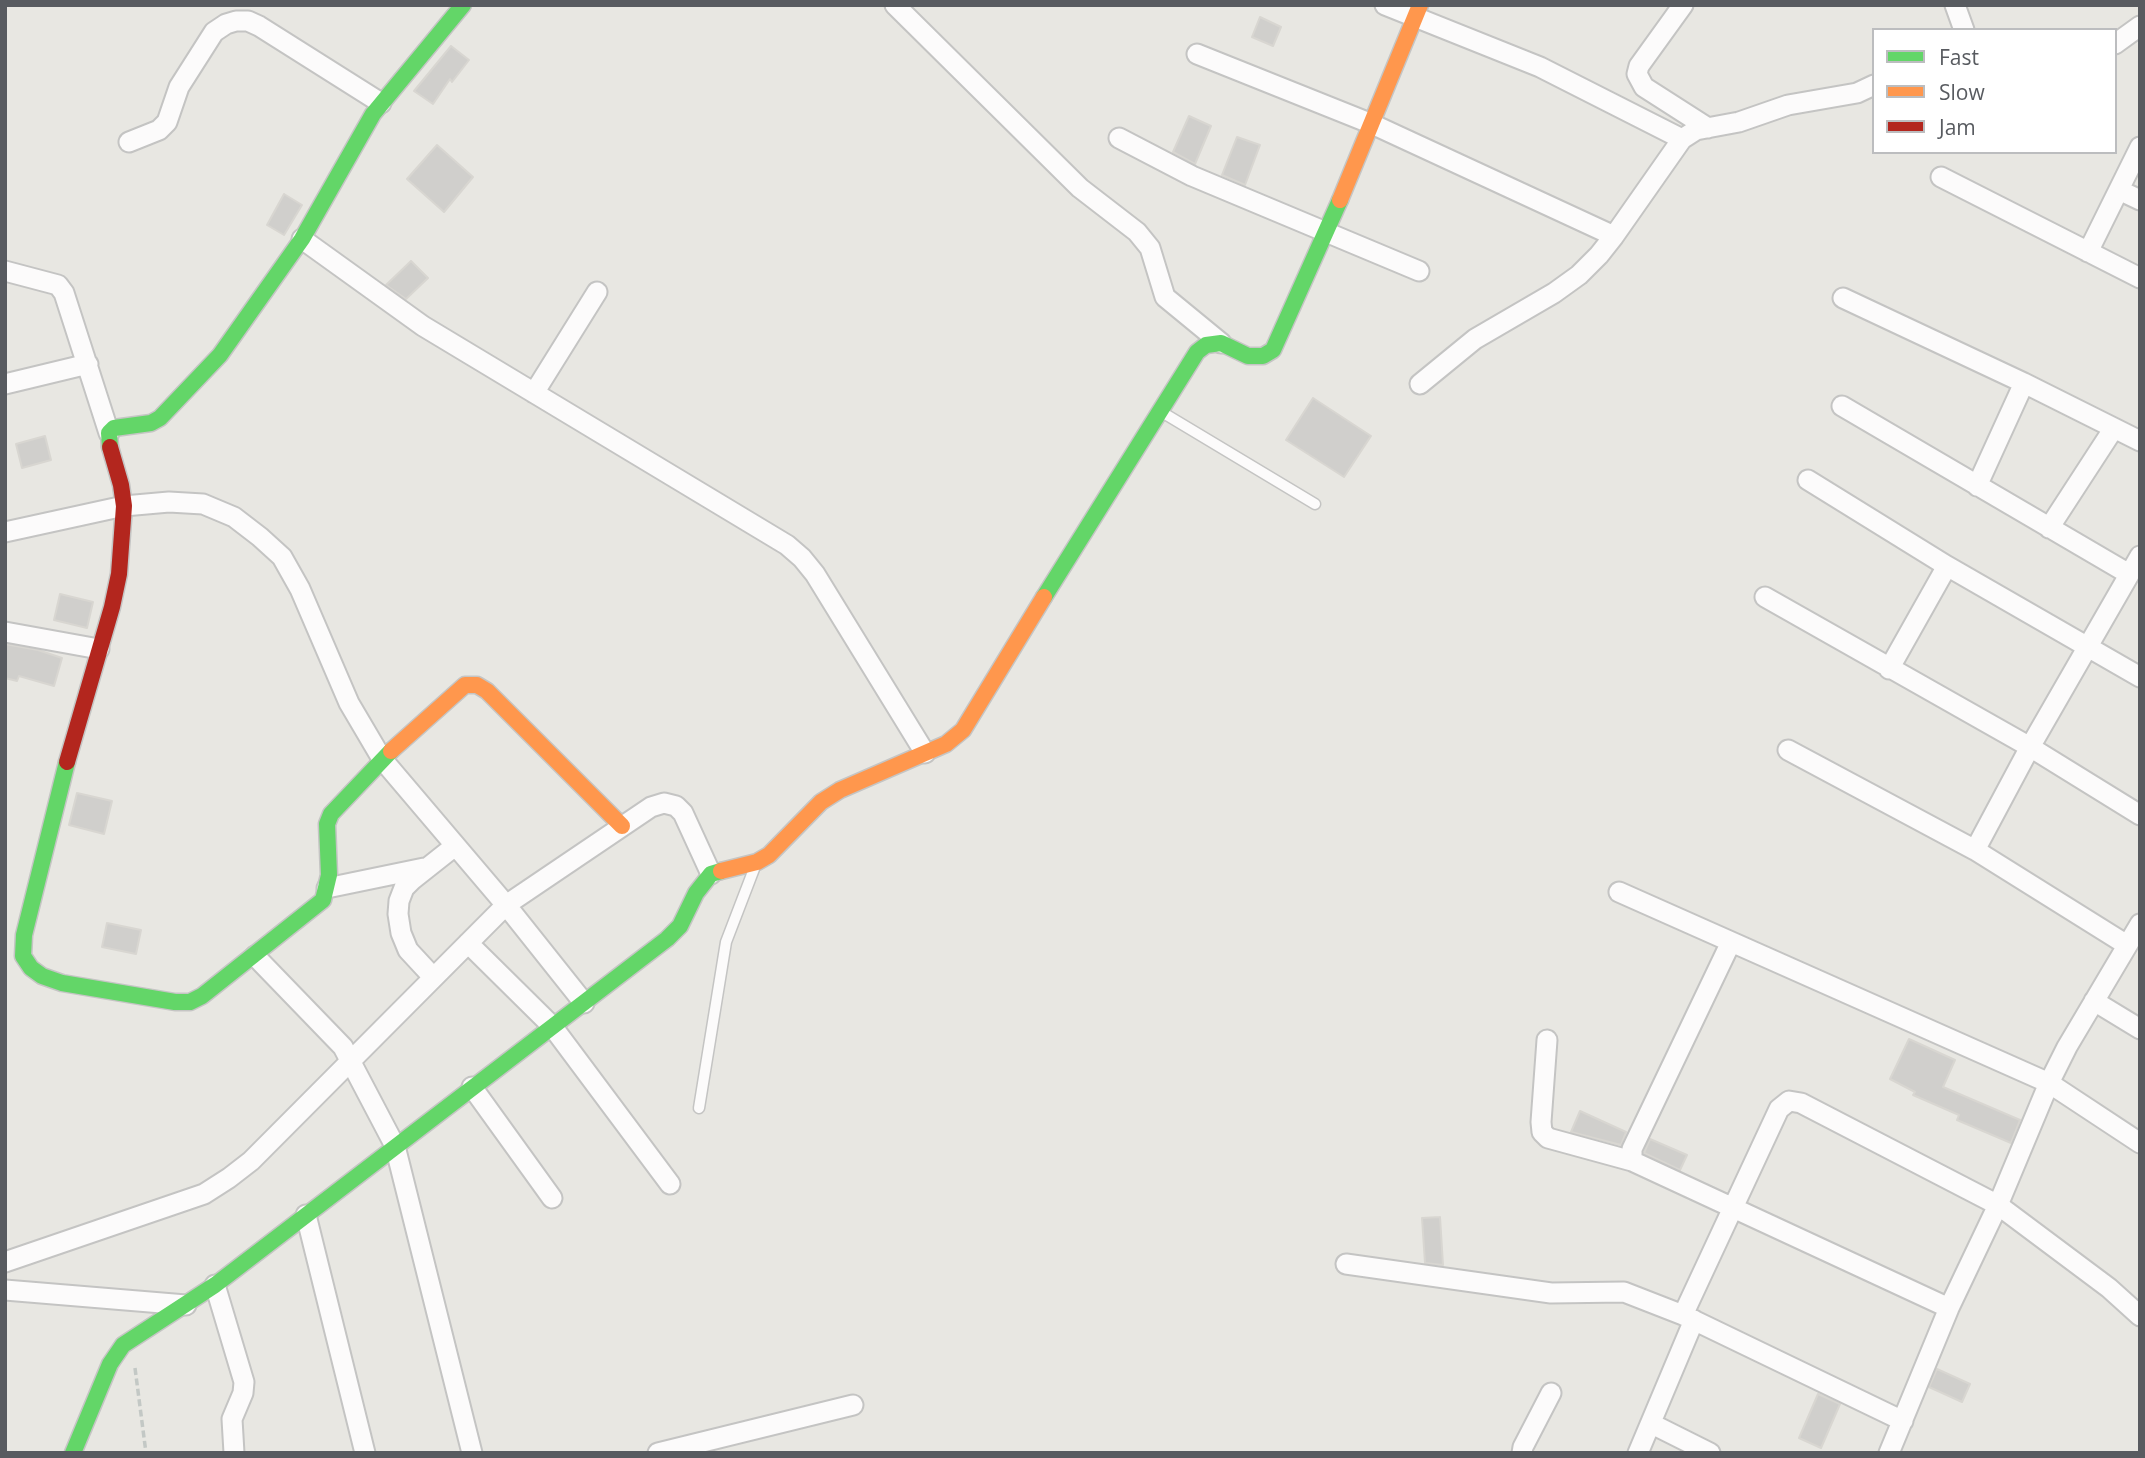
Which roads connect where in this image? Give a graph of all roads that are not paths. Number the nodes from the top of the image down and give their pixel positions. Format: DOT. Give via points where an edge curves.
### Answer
graph roads {
  1 [pos="463,5"];
  2 [pos="895,5"];
  3 [pos="1385,5"];
  4 [pos="1683,5"];
  5 [pos="1955,5"];
  6 [pos="1418,12"];
  7 [pos="2140,26"];
  8 [pos="1963,28"];
  9 [pos="2117,43"];
  10 [pos="1197,54"];
  11 [pos="1872,86"];
  12 [pos="381,103"];
  13 [pos="1372,124"];
  14 [pos="1708,128"];
  15 [pos="1119,138"];
  16 [pos="1682,139"];
  17 [pos="130,142"];
  18 [pos="2140,147"];
  19 [pos="1941,177"];
  20 [pos="2119,190"];
  21 [pos="2140,200"];
  22 [pos="1327,232"];
  23 [pos="1614,236"];
  24 [pos="302,240"];
  25 [pos="2088,252"];
  26 [pos="5,271"];
  27 [pos="1419,271"];
  28 [pos="2140,278"];
  29 [pos="597,292"];
  30 [pos="1843,298"];
  31 [pos="1221,343"];
  32 [pos="88,364"];
  33 [pos="2024,383"];
  34 [pos="5,384"];
  35 [pos="1420,384"];
  36 [pos="534,393"];
  37 [pos="1842,406"];
  38 [pos="1160,411"];
  39 [pos="2114,428"];
  40 [pos="109,433"];
  41 [pos="2140,440"];
  42 [pos="1808,480"];
  43 [pos="1977,485"];
  44 [pos="1315,504"];
  45 [pos="124,506"];
  46 [pos="2049,528"];
  47 [pos="5,532"];
  48 [pos="2140,556"];
  49 [pos="1947,566"];
  50 [pos="2129,575"];
  51 [pos="1765,597"];
  52 [pos="5,632"];
  53 [pos="2086,647"];
  54 [pos="99,649"];
  55 [pos="1889,669"];
  56 [pos="2140,677"];
  57 [pos="2030,747"];
  58 [pos="1788,750"];
  59 [pos="925,753"];
  60 [pos="382,759"];
  61 [pos="2140,815"];
  62 [pos="622,826"];
  63 [pos="455,846"];
  64 [pos="1975,850"];
  65 [pos="750,864"];
  66 [pos="429,867"];
  67 [pos="716,872"];
  68 [pos="327,888"];
  69 [pos="1619,892"];
  70 [pos="506,905"];
  71 [pos="2140,924"];
  72 [pos="1731,942"];
  73 [pos="468,943"];
  74 [pos="2127,945"];
  75 [pos="255,956"];
  76 [pos="433,978"];
  77 [pos="2094,1000"];
  78 [pos="584,1003"];
  79 [pos="552,1026"];
  80 [pos="2140,1029"];
  81 [pos="1547,1040"];
  82 [pos="351,1059"];
  83 [pos="2049,1083"];
  84 [pos="472,1087"];
  85 [pos="699,1108"];
  86 [pos="2140,1143"];
  87 [pos="396,1146"];
  88 [pos="1632,1161"];
  89 [pos="670,1184"];
  90 [pos="552,1198"];
  91 [pos="1998,1205"];
  92 [pos="1732,1209"];
  93 [pos="306,1215"];
  94 [pos="5,1262"];
  95 [pos="1346,1264"];
  96 [pos="215,1285"];
  97 [pos="5,1290"];
  98 [pos="187,1305"];
  99 [pos="1949,1308"];
  100 [pos="2137,1309"];
  101 [pos="1689,1318"];
  102 [pos="1551,1393"];
  103 [pos="853,1405"];
  104 [pos="1903,1421"];
  105 [pos="1652,1424"];
  106 [pos="73,1453"];
  107 [pos="234,1453"];
  108 [pos="365,1453"];
  109 [pos="472,1453"];
  110 [pos="658,1453"];
  111 [pos="1522,1453"];
  112 [pos="1637,1453"];
  113 [pos="1710,1453"];
  114 [pos="1889,1453"];
  1 -- 12 [label="street"];
  2 -- 31 [label="street" via="1080,188 1137,232 1150,248 1165,298"];
  3 -- 6 [label="street"];
  4 -- 14 [label="street" via="1637,74 1644,87"];
  5 -- 8 [label="street"];
  6 -- 13 [label="street"];
  6 -- 16 [label="street"];
  7 -- 9 [label="street"];
  10 -- 13 [label="street"];
  11 -- 14 [label="street"];
  12 -- 17 [label="street" via="259,26 236,21 214,32 179,87 167,122"];
  12 -- 24 [label="street"];
  13 -- 22 [label="street"];
  13 -- 23 [label="street"];
  14 -- 16 [label="street"];
  15 -- 22 [label="street" via="1192,176"];
  16 -- 23 [label="street"];
  18 -- 20 [label="street"];
  19 -- 25 [label="street"];
  20 -- 21 [label="street"];
  20 -- 25 [label="street"];
  22 -- 27 [label="street"];
  22 -- 31 [label="street" via="1273,350 1263,356 1248,356"];
  23 -- 35 [label="street" via="1579,275 1475,339"];
  24 -- 36 [label="street" via="423,326"];
  24 -- 40 [label="street" via="220,355 160,418"];
  25 -- 28 [label="street"];
  26 -- 32 [label="street" via="58,285 69,303"];
  29 -- 36 [label="street"];
  30 -- 33 [label="street"];
  31 -- 38 [label="street" via="1197,352"];
  32 -- 34 [label="street"];
  32 -- 40 [label="street"];
  33 -- 39 [label="street"];
  33 -- 43 [label="street"];
  36 -- 59 [label="street" via="802,558"];
  37 -- 43 [label="street"];
  38 -- 44 [label="lane"];
  38 -- 59 [label="street" via="963,730"];
  39 -- 41 [label="street"];
  39 -- 46 [label="street"];
  40 -- 45 [label="street"];
  42 -- 49 [label="street"];
  43 -- 46 [label="street"];
  45 -- 47 [label="street"];
  45 -- 54 [label="street" via="119,574"];
  45 -- 60 [label="street" via="203,504 234,517 282,557 349,703"];
  46 -- 50 [label="street"];
  48 -- 50 [label="street"];
  49 -- 53 [label="street"];
  49 -- 55 [label="street"];
  50 -- 53 [label="street"];
  51 -- 55 [label="street"];
  52 -- 54 [label="street"];
  53 -- 56 [label="street"];
  53 -- 57 [label="street"];
  54 -- 75 [label="street" via="24,935 23,956 42,976 62,984 175,1002 202,996"];
  55 -- 57 [label="street"];
  57 -- 61 [label="street"];
  57 -- 64 [label="street"];
  58 -- 64 [label="street"];
  59 -- 65 [label="street" via="839,790 769,855"];
  60 -- 62 [label="street" via="455,692 465,685 477,685"];
  60 -- 63 [label="street"];
  60 -- 68 [label="street" via="331,814"];
  62 -- 67 [label="street" via="651,807 676,806"];
  62 -- 70 [label="street"];
  63 -- 66 [label="street"];
  63 -- 70 [label="street"];
  64 -- 74 [label="street"];
  65 -- 67 [label="street"];
  65 -- 85 [label="lane" via="726,942"];
  66 -- 68 [label="street"];
  66 -- 76 [label="street" via="404,888 398,914 408,950"];
  67 -- 78 [label="street" via="696,893 691,909 667,939"];
  68 -- 75 [label="street" via="323,900"];
  69 -- 72 [label="street"];
  70 -- 73 [label="street"];
  70 -- 78 [label="street"];
  71 -- 74 [label="street"];
  72 -- 83 [label="street"];
  72 -- 88 [label="street" via="1632,1149"];
  73 -- 76 [label="street"];
  73 -- 79 [label="street"];
  74 -- 77 [label="street"];
  75 -- 82 [label="street"];
  76 -- 82 [label="street"];
  77 -- 80 [label="street"];
  77 -- 83 [label="street"];
  78 -- 79 [label="street"];
  79 -- 84 [label="street"];
  79 -- 89 [label="street"];
  81 -- 88 [label="street" via="1542,1132 1548,1138"];
  82 -- 87 [label="street"];
  82 -- 94 [label="street" via="251,1161 204,1194"];
  83 -- 86 [label="street"];
  83 -- 91 [label="street"];
  84 -- 87 [label="street"];
  84 -- 90 [label="street"];
  87 -- 93 [label="street"];
  87 -- 109 [label="street"];
  88 -- 92 [label="street"];
  91 -- 92 [label="street" via="1801,1103 1789,1101 1779,1109"];
  91 -- 99 [label="street"];
  91 -- 100 [label="street"];
  92 -- 99 [label="street"];
  92 -- 101 [label="street"];
  93 -- 96 [label="street"];
  93 -- 108 [label="street"];
  95 -- 101 [label="street" via="1551,1293 1624,1292"];
  96 -- 98 [label="street"];
  96 -- 107 [label="street" via="244,1382 232,1419"];
  97 -- 98 [label="street"];
  98 -- 106 [label="street" via="123,1345 110,1364"];
  99 -- 104 [label="street"];
  101 -- 104 [label="street"];
  101 -- 105 [label="street"];
  102 -- 111 [label="street"];
  103 -- 110 [label="street"];
  104 -- 114 [label="street"];
  105 -- 112 [label="street"];
  105 -- 113 [label="street"];
}
